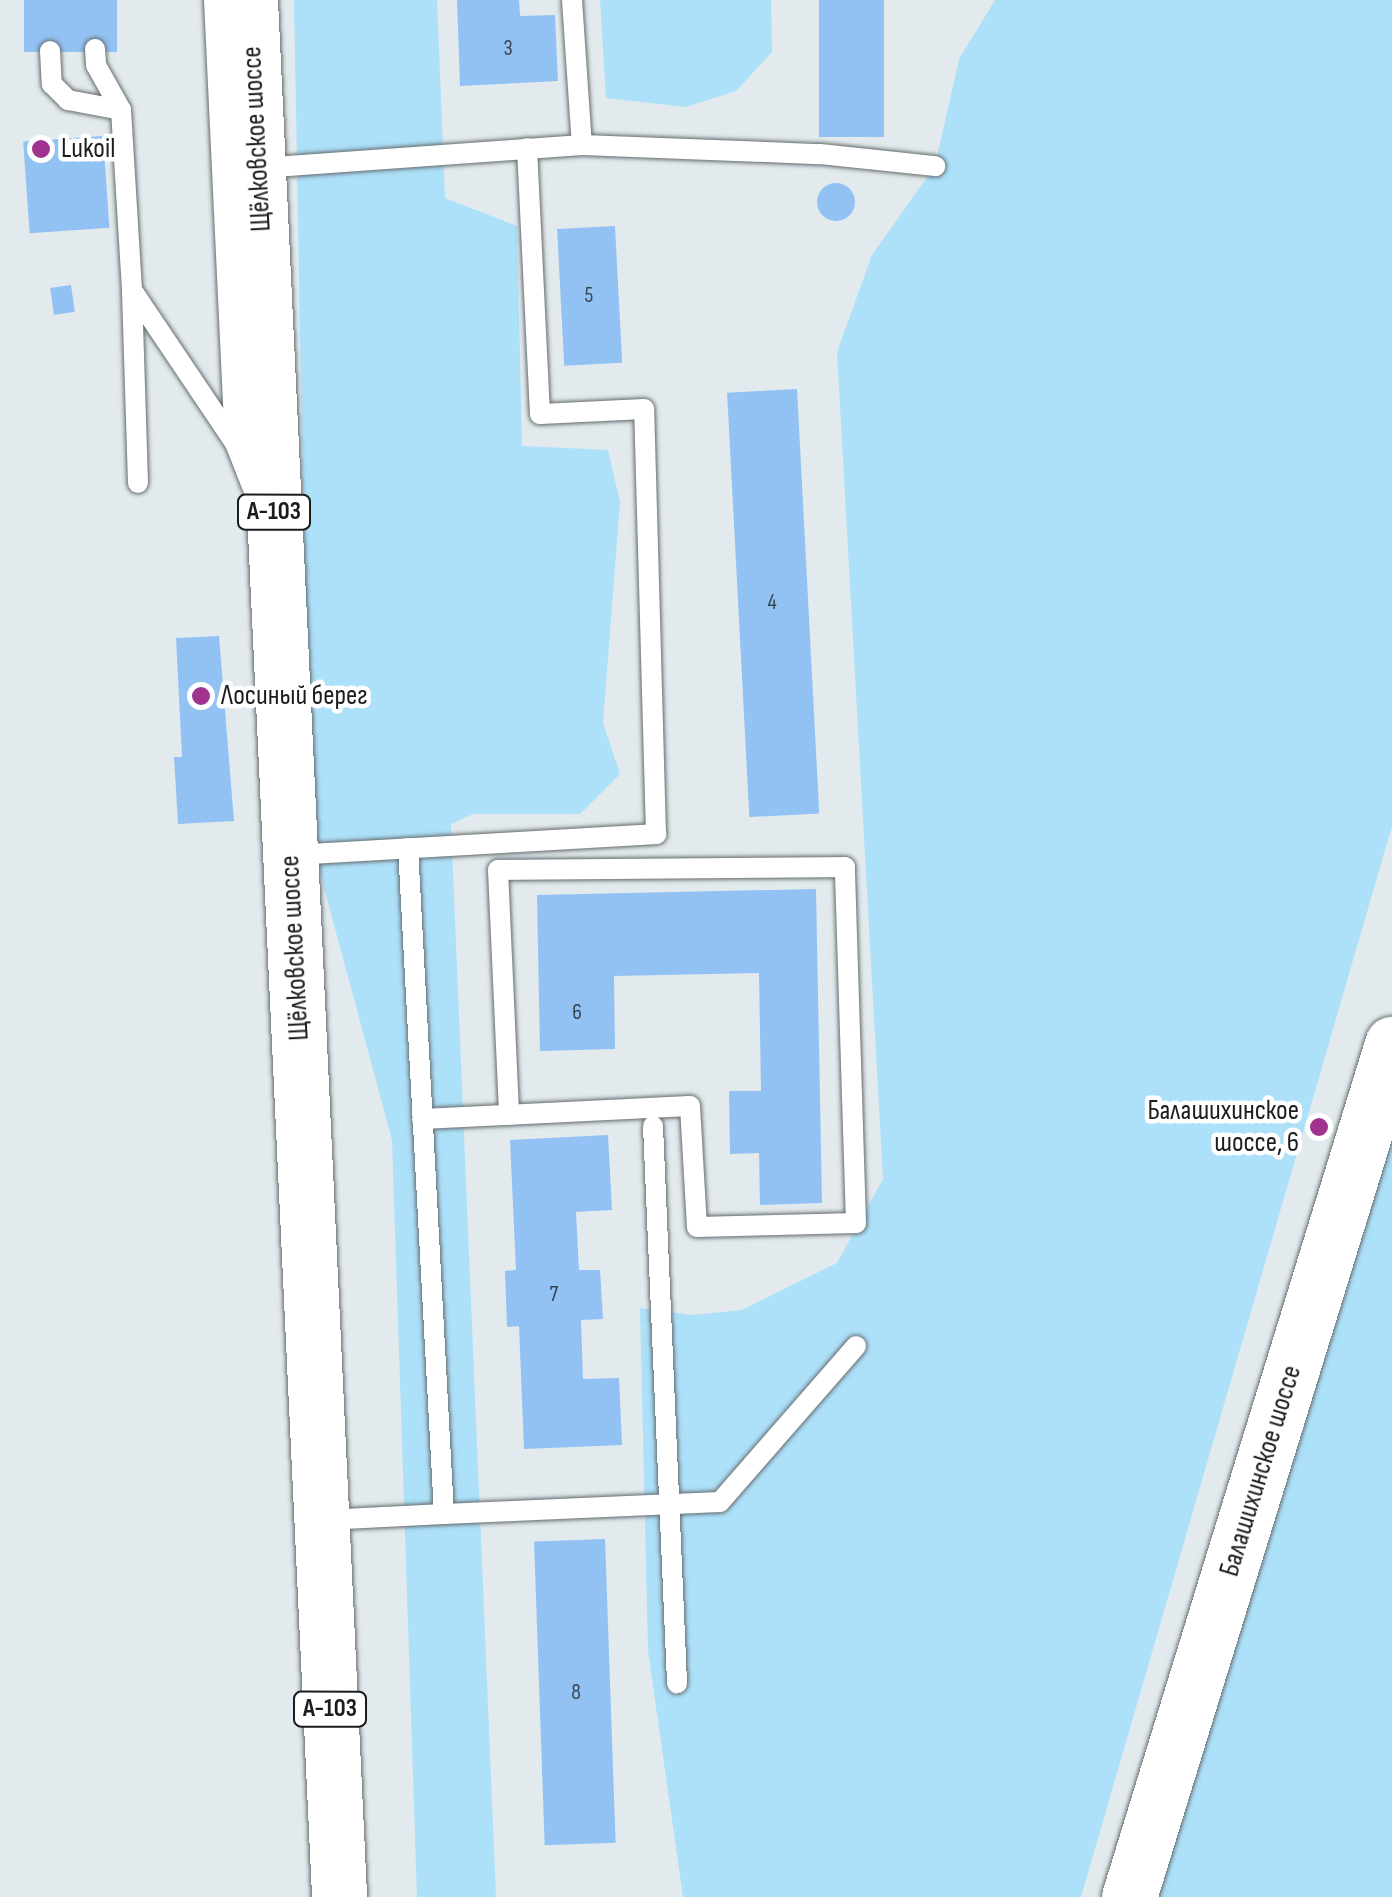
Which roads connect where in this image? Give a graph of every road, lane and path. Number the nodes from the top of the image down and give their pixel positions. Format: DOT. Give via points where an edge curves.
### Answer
graph roads {
  1 [pos="214,0"];
  2 [pos="250,0"];
  3 [pos="572,0"];
  4 [pos="95,49"];
  5 [pos="50,51"];
  6 [pos="122,110"];
  7 [pos="582,145"];
  8 [pos="527,148"];
  9 [pos="934,166"];
  10 [pos="258,168"];
  11 [pos="132,290"];
  12 [pos="235,443"];
  13 [pos="138,483"];
  14 [pos="276,549"];
  15 [pos="408,848"];
  16 [pos="290,856"];
  17 [pos="1392,1044"];
  18 [pos="509,1115"];
  19 [pos="422,1120"];
  20 [pos="653,1126"];
  21 [pos="856,1346"];
  22 [pos="665,1504"];
  23 [pos="444,1514"];
  24 [pos="322,1520"];
  25 [pos="677,1684"];
  26 [pos="339,1897"];
  27 [pos="1129,1897"];
  1 -- 12 [label="lane"];
  2 -- 10 [label="main road, Щёлковское шоссе / А-103"];
  3 -- 7 [label="lane"];
  4 -- 6 [label="lane" via="96,65"];
  5 -- 6 [label="lane" via="52,84 68,100"];
  6 -- 11 [label="lane"];
  7 -- 8 [label="lane"];
  7 -- 9 [label="lane" via="820,154"];
  8 -- 10 [label="lane"];
  8 -- 15 [label="lane" via="540,414 644,409 656,834"];
  10 -- 14 [label="main road, Щёлковское шоссе / А-103"];
  11 -- 12 [label="lane"];
  11 -- 13 [label="lane"];
  12 -- 14 [label="lane"];
  14 -- 16 [label="main road, Щёлковское шоссе / А-103"];
  15 -- 16 [label="lane"];
  15 -- 19 [label="lane"];
  16 -- 24 [label="main road, Щёлковское шоссе / А-103"];
  17 -- 27 [label="main road, Балашихинское шоссе"];
  18 -- 18 [label="lane" via="498,870 845,867 856,1223 697,1227 690,1106"];
  18 -- 19 [label="lane"];
  19 -- 23 [label="lane"];
  20 -- 22 [label="lane"];
  21 -- 22 [label="lane" via="720,1502"];
  22 -- 23 [label="lane"];
  22 -- 25 [label="lane"];
  23 -- 24 [label="lane"];
  24 -- 26 [label="main road, Щёлковское шоссе / А-103"];
}
